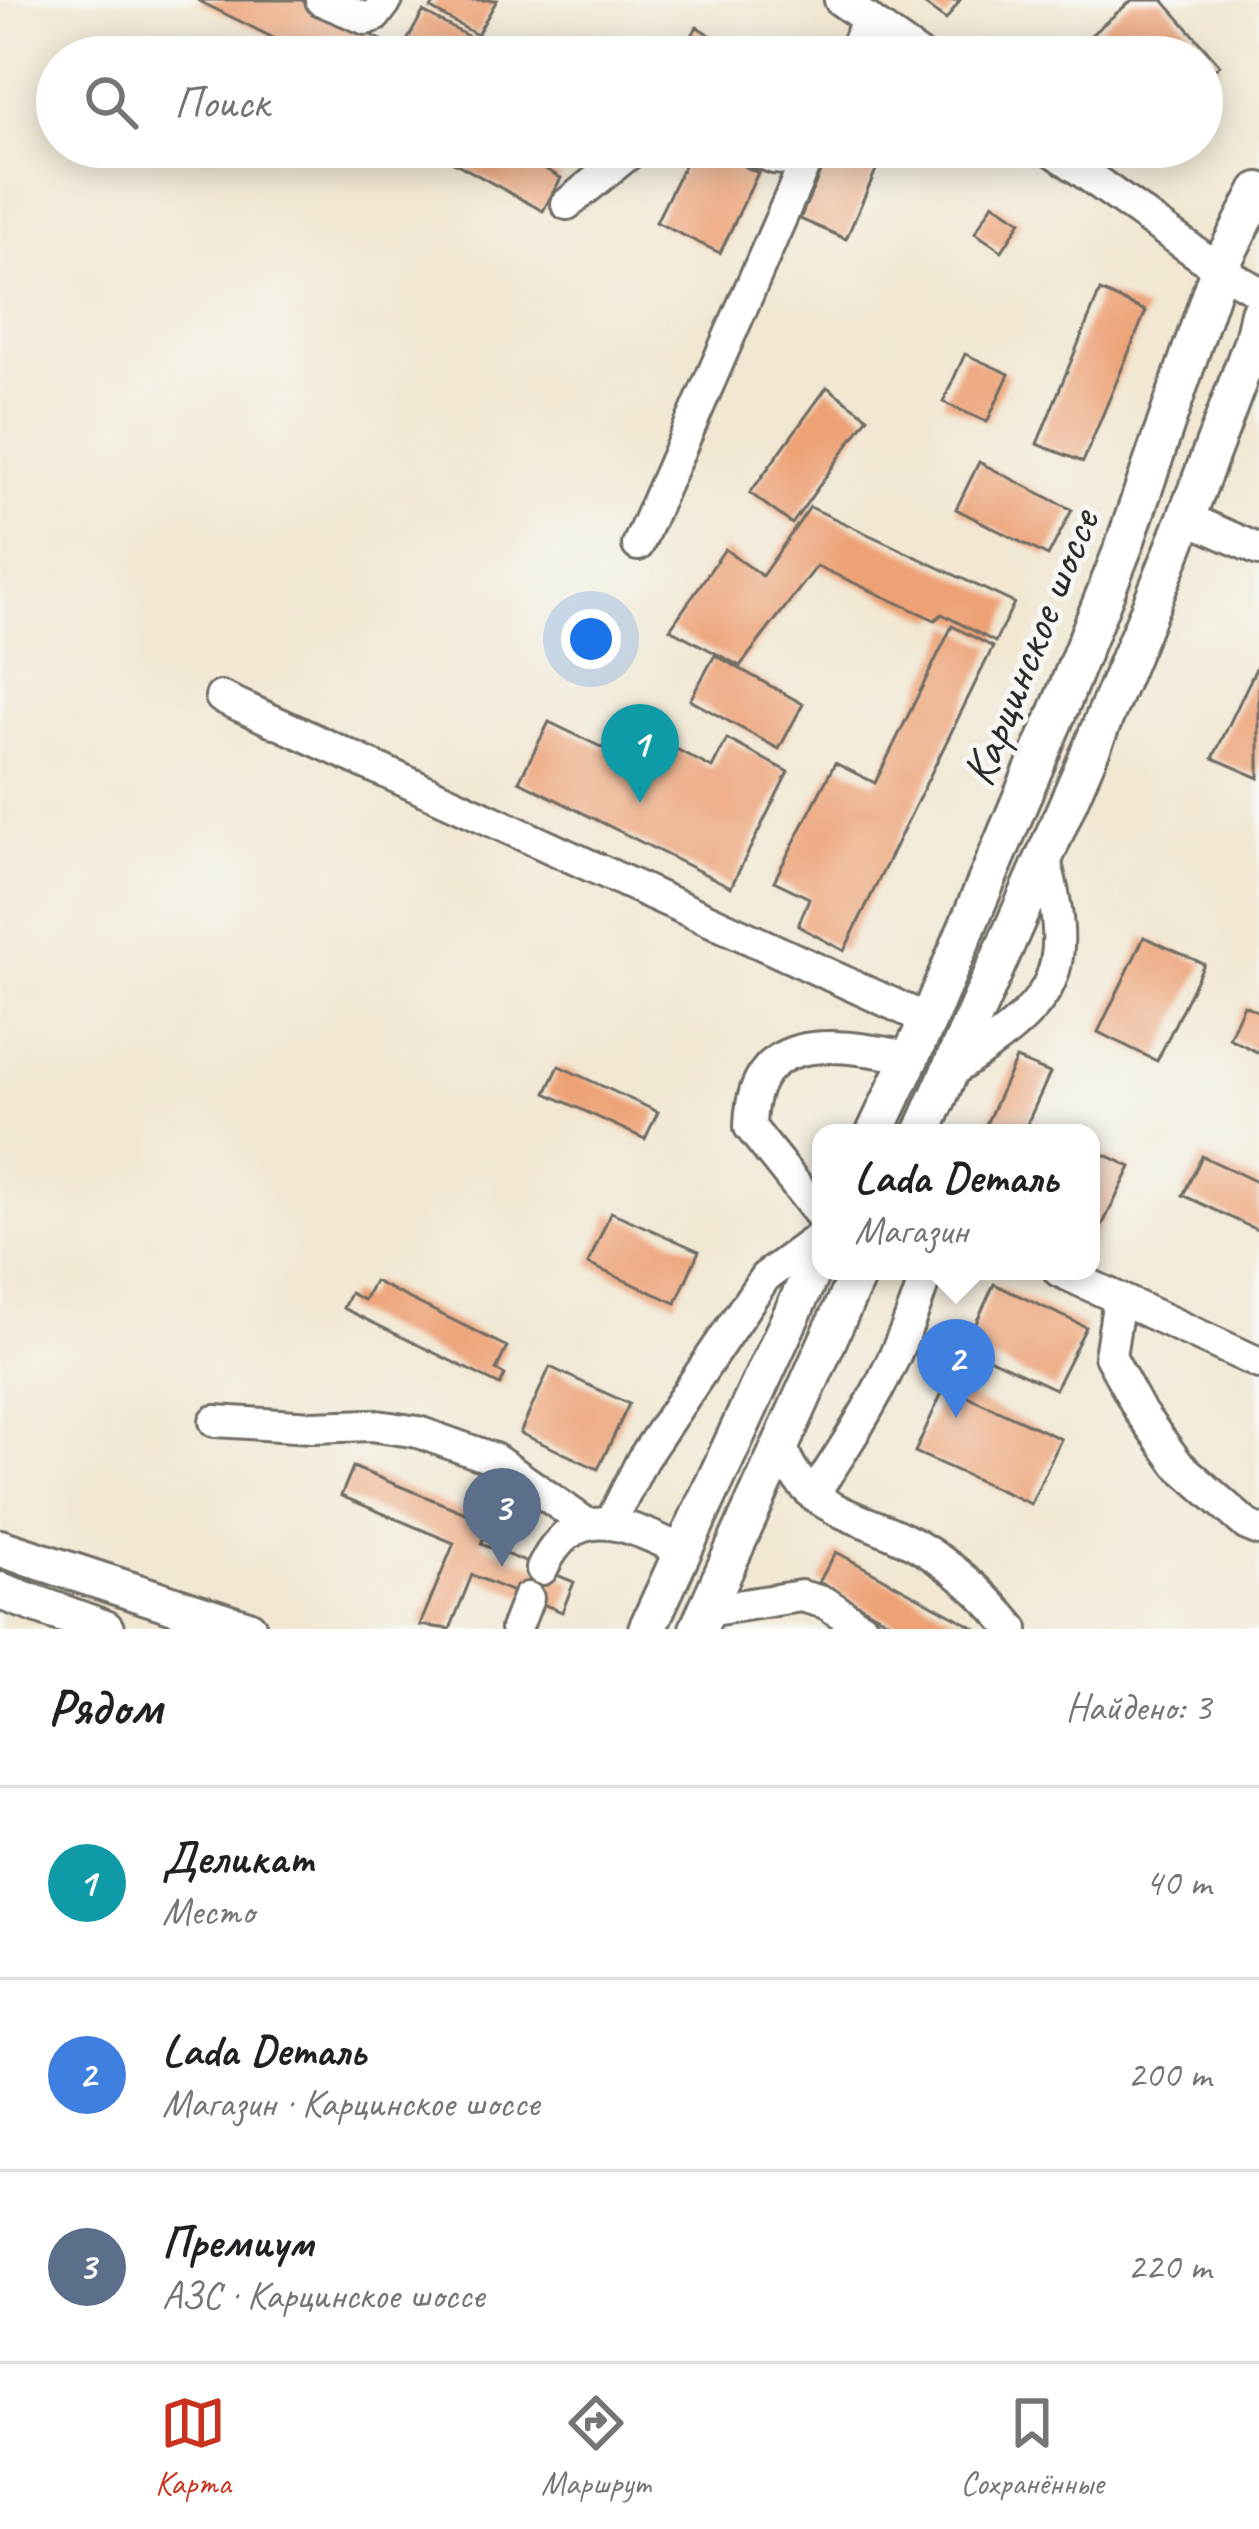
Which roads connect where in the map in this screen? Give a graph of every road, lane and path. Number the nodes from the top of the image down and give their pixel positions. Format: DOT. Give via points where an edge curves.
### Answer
graph roads {
  1 [pos="321,0"];
  2 [pos="387,0"];
  3 [pos="840,0"];
  4 [pos="868,19"];
  5 [pos="860,36"];
  6 [pos="892,36"];
  7 [pos="611,168"];
  8 [pos="803,168"];
  9 [pos="1077,168"];
  10 [pos="1259,191"];
  11 [pos="567,204"];
  12 [pos="1219,269"];
  13 [pos="1259,292"];
  14 [pos="1259,313"];
  15 [pos="1187,518"];
  16 [pos="638,544"];
  17 [pos="1259,550"];
  18 [pos="221,697"];
  19 [pos="1044,857"];
  20 [pos="928,1020"];
  21 [pos="910,1057"];
  22 [pos="948,1074"];
  23 [pos="878,1124"];
  24 [pos="926,1124"];
  25 [pos="812,1205"];
  26 [pos="812,1243"];
  27 [pos="812,1271"];
  28 [pos="856,1280"];
  29 [pos="925,1280"];
  30 [pos="1078,1280"];
  31 [pos="1119,1299"];
  32 [pos="1259,1363"];
  33 [pos="215,1421"];
  34 [pos="782,1444"];
  35 [pos="813,1495"];
  36 [pos="599,1523"];
  37 [pos="1259,1530"];
  38 [pos="0,1548"];
  39 [pos="683,1551"];
  40 [pos="542,1569"];
  41 [pos="0,1592"];
  42 [pos="528,1598"];
  43 [pos="702,1620"];
  44 [pos="105,1629"];
  45 [pos="248,1629"];
  46 [pos="516,1629"];
  47 [pos="647,1629"];
  48 [pos="864,1629"];
  49 [pos="1013,1629"];
  1 -- 2 [label="street" via="366,19"];
  3 -- 4 [label="street"];
  4 -- 5 [label="street"];
  4 -- 6 [label="street"];
  7 -- 11 [label="street"];
  8 -- 16 [label="street"];
  9 -- 12 [label="street"];
  10 -- 12 [label="main road, Карцинское шоссе"];
  12 -- 13 [label="street"];
  12 -- 20 [label="main road, Карцинское шоссе" via="1124,546"];
  14 -- 15 [label="main road, Карцинское шоссе"];
  15 -- 17 [label="street"];
  15 -- 19 [label="main road, Карцинское шоссе"];
  18 -- 20 [label="street"];
  19 -- 22 [label="main road, Карцинское шоссе"];
  19 -- 22 [label="street" via="1061,938 1055,972 1038,1005"];
  20 -- 21 [label="main road, Карцинское шоссе"];
  21 -- 23 [label="main road, Карцинское шоссе"];
  21 -- 25 [label="street" via="825,1044 773,1062 758,1083 750,1127"];
  22 -- 24 [label="main road, Карцинское шоссе"];
  26 -- 36 [label="street" via="765,1277"];
  27 -- 39 [label="main road"];
  28 -- 34 [label="main road"];
  29 -- 35 [label="street" via="882,1386"];
  30 -- 31 [label="street"];
  31 -- 32 [label="street"];
  31 -- 37 [label="street" via="1110,1356 1141,1413 1178,1464"];
  33 -- 36 [label="street" via="418,1432 494,1459"];
  34 -- 35 [label="street" via="788,1467"];
  34 -- 43 [label="main road"];
  35 -- 49 [label="street" via="919,1546"];
  36 -- 39 [label="street" via="631,1526"];
  36 -- 40 [label="street" via="567,1534"];
  38 -- 45 [label="main road"];
  39 -- 47 [label="main road"];
  41 -- 44 [label="main road"];
  42 -- 46 [label="street"];
  43 -- 48 [label="street" via="801,1596"];
}
